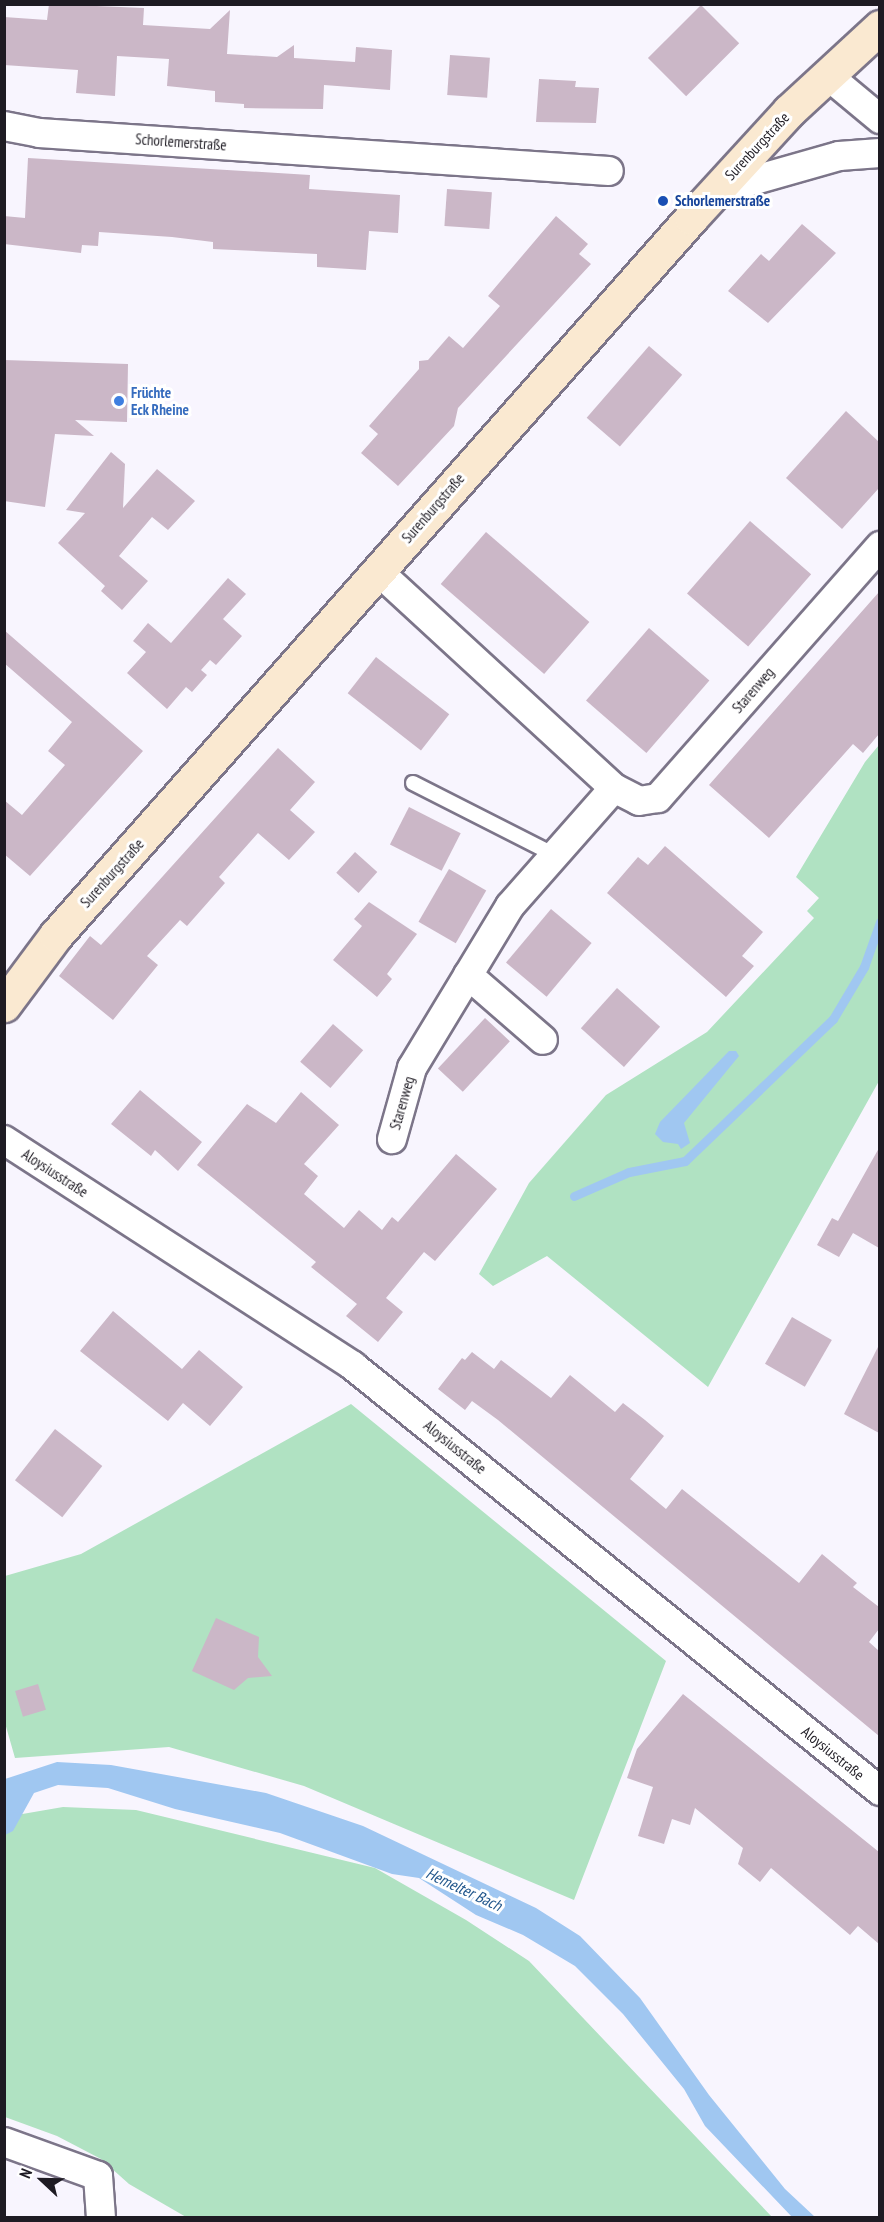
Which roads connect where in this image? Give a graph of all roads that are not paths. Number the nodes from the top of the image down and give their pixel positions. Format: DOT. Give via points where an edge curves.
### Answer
graph roads {
  1 [pos="879,27"];
  2 [pos="827,75"];
  3 [pos="879,119"];
  4 [pos="4,126"];
  5 [pos="879,153"];
  6 [pos="609,171"];
  7 [pos="716,191"];
  8 [pos="879,546"];
  9 [pos="379,572"];
  10 [pos="412,783"];
  11 [pos="614,788"];
  12 [pos="555,855"];
  13 [pos="468,975"];
  14 [pos="4,1005"];
  15 [pos="543,1040"];
  16 [pos="392,1139"];
  17 [pos="4,1140"];
  18 [pos="879,1791"];
  19 [pos="4,2142"];
  20 [pos="101,2217"];
  1 -- 2 [label="street, Surenburgstraße"];
  2 -- 3 [label="street"];
  2 -- 7 [label="street, Surenburgstraße"];
  4 -- 6 [label="street, Schorlemerstraße" via="39,133"];
  5 -- 7 [label="street" via="839,156"];
  7 -- 9 [label="street, Surenburgstraße"];
  8 -- 11 [label="street, Starenweg" via="658,798 639,801"];
  9 -- 11 [label="street, Starenweg"];
  9 -- 14 [label="street, Surenburgstraße" via="56,935"];
  10 -- 12 [label="lane"];
  11 -- 12 [label="street, Starenweg"];
  12 -- 13 [label="street, Starenweg" via="510,906"];
  13 -- 15 [label="street"];
  13 -- 16 [label="street, Starenweg" via="412,1068"];
  17 -- 18 [label="street, Aloysiusstraße" via="353,1365"];
  19 -- 20 [label="street" via="98,2176"];
}
